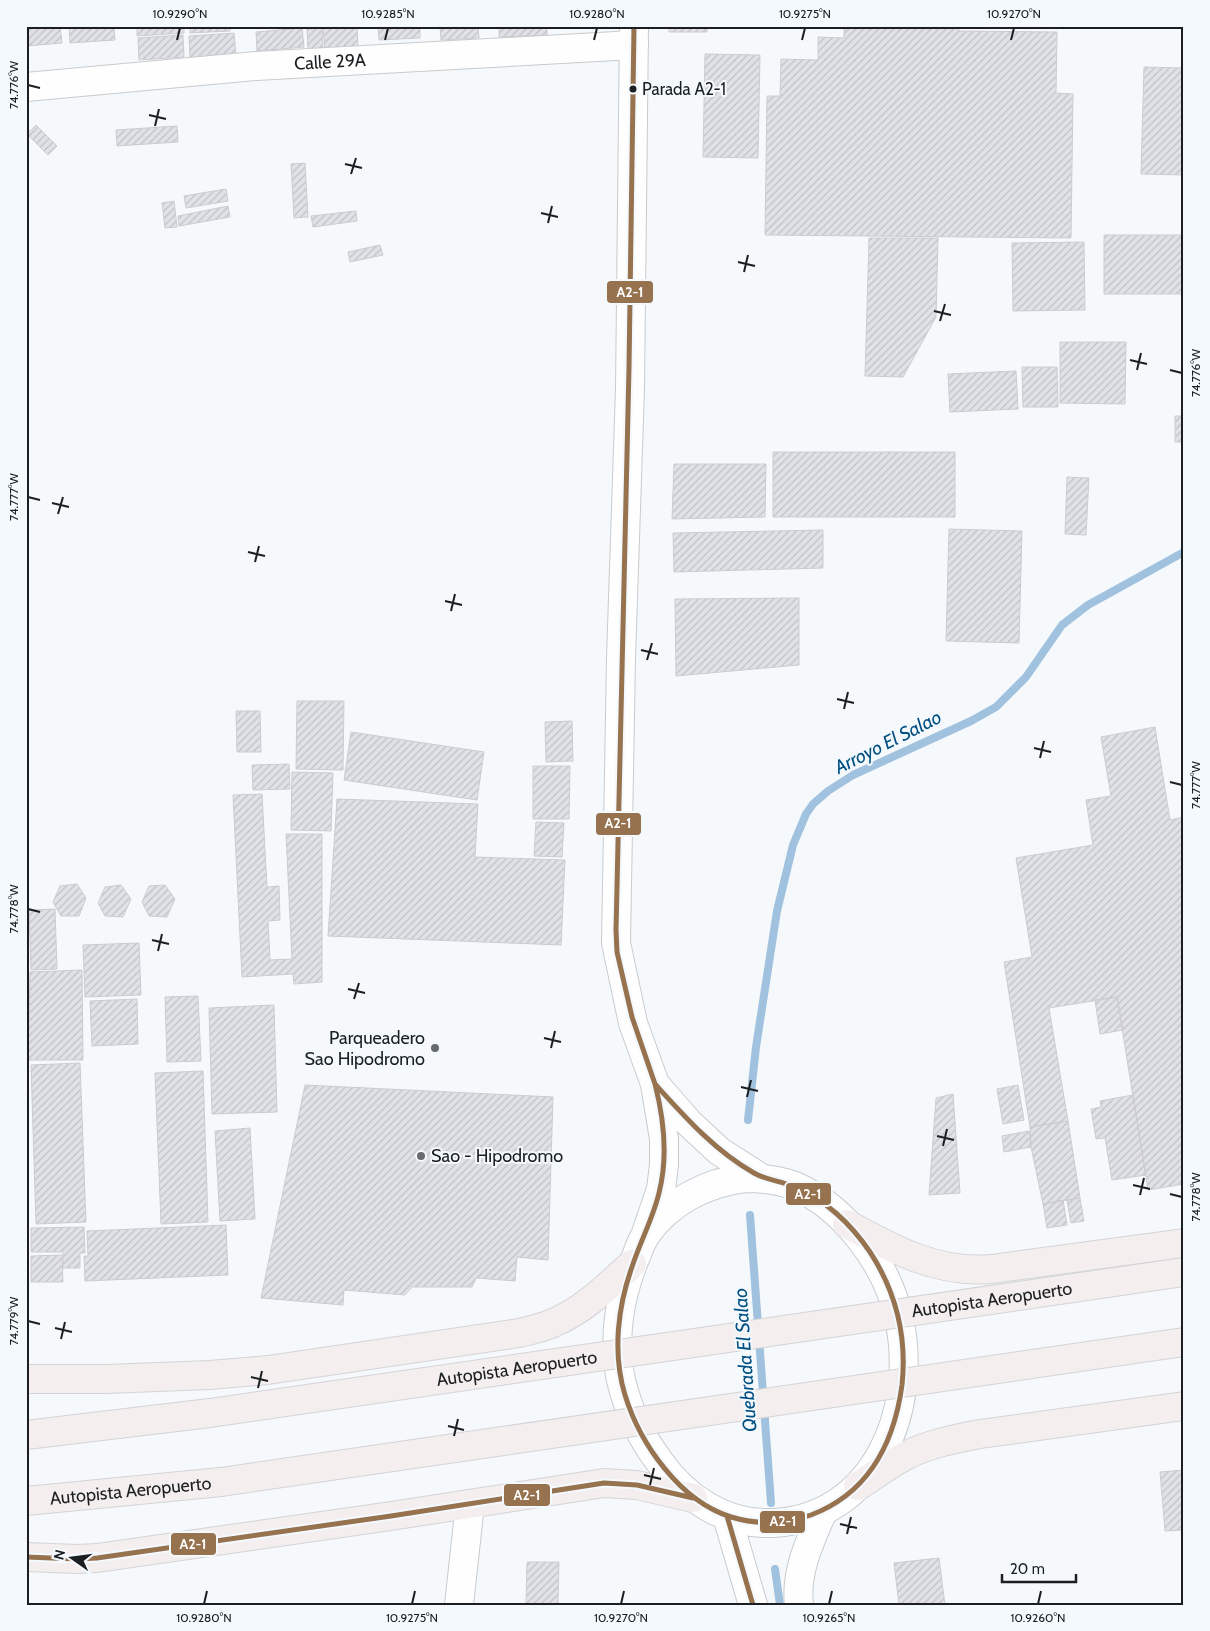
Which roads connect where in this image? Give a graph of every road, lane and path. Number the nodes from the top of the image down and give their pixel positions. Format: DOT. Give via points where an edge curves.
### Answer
graph roads {
  1 [pos="634,36"];
  2 [pos="26,87"];
  3 [pos="655,1084"];
  4 [pos="761,1178"];
  5 [pos="847,1224"];
  6 [pos="645,1236"];
  7 [pos="1184,1243"];
  8 [pos="632,1264"];
  9 [pos="1184,1272"];
  10 [pos="1184,1342"];
  11 [pos="26,1378"];
  12 [pos="1184,1406"];
  13 [pos="26,1435"];
  14 [pos="858,1486"];
  15 [pos="693,1498"];
  16 [pos="26,1501"];
  17 [pos="470,1504"];
  18 [pos="823,1511"];
  19 [pos="727,1516"];
  20 [pos="26,1557"];
  21 [pos="459,1605"];
  22 [pos="753,1605"];
  23 [pos="799,1605"];
  1 -- 2 [label="street, Calle 29A"];
  1 -- 3 [label="street" via="630,389 616,943 633,1023"];
  3 -- 4 [label="street" via="689,1123 720,1151"];
  3 -- 6 [label="street" via="664,1139 664,1165 661,1189"];
  4 -- 5 [label="street" via="807,1192"];
  4 -- 6 [label="street" via="728,1180 698,1191 665,1214"];
  5 -- 7 [label="highway" via="918,1259 973,1270"];
  5 -- 14 [label="street" via="868,1250 893,1297 903,1339 904,1368 898,1412 889,1441"];
  6 -- 8 [label="street"];
  8 -- 11 [label="highway" via="594,1298 565,1317 538,1328 502,1336 235,1373 106,1379"];
  8 -- 15 [label="street" via="618,1331 618,1363 623,1386 634,1421 652,1452 672,1480"];
  9 -- 13 [label="highway, Autopista Aeropuerto, bridge" via="210,1413"];
  10 -- 16 [label="highway, Autopista Aeropuerto, bridge" via="221,1482"];
  12 -- 14 [label="highway" via="949,1440 903,1457"];
  14 -- 18 [label="street"];
  15 -- 17 [label="highway" via="637,1484 604,1483"];
  15 -- 19 [label="street"];
  17 -- 20 [label="highway" via="97,1558"];
  17 -- 21 [label="street"];
  18 -- 19 [label="street" via="805,1518 772,1523"];
  18 -- 23 [label="street" via="805,1553"];
  19 -- 22 [label="street"];
}
